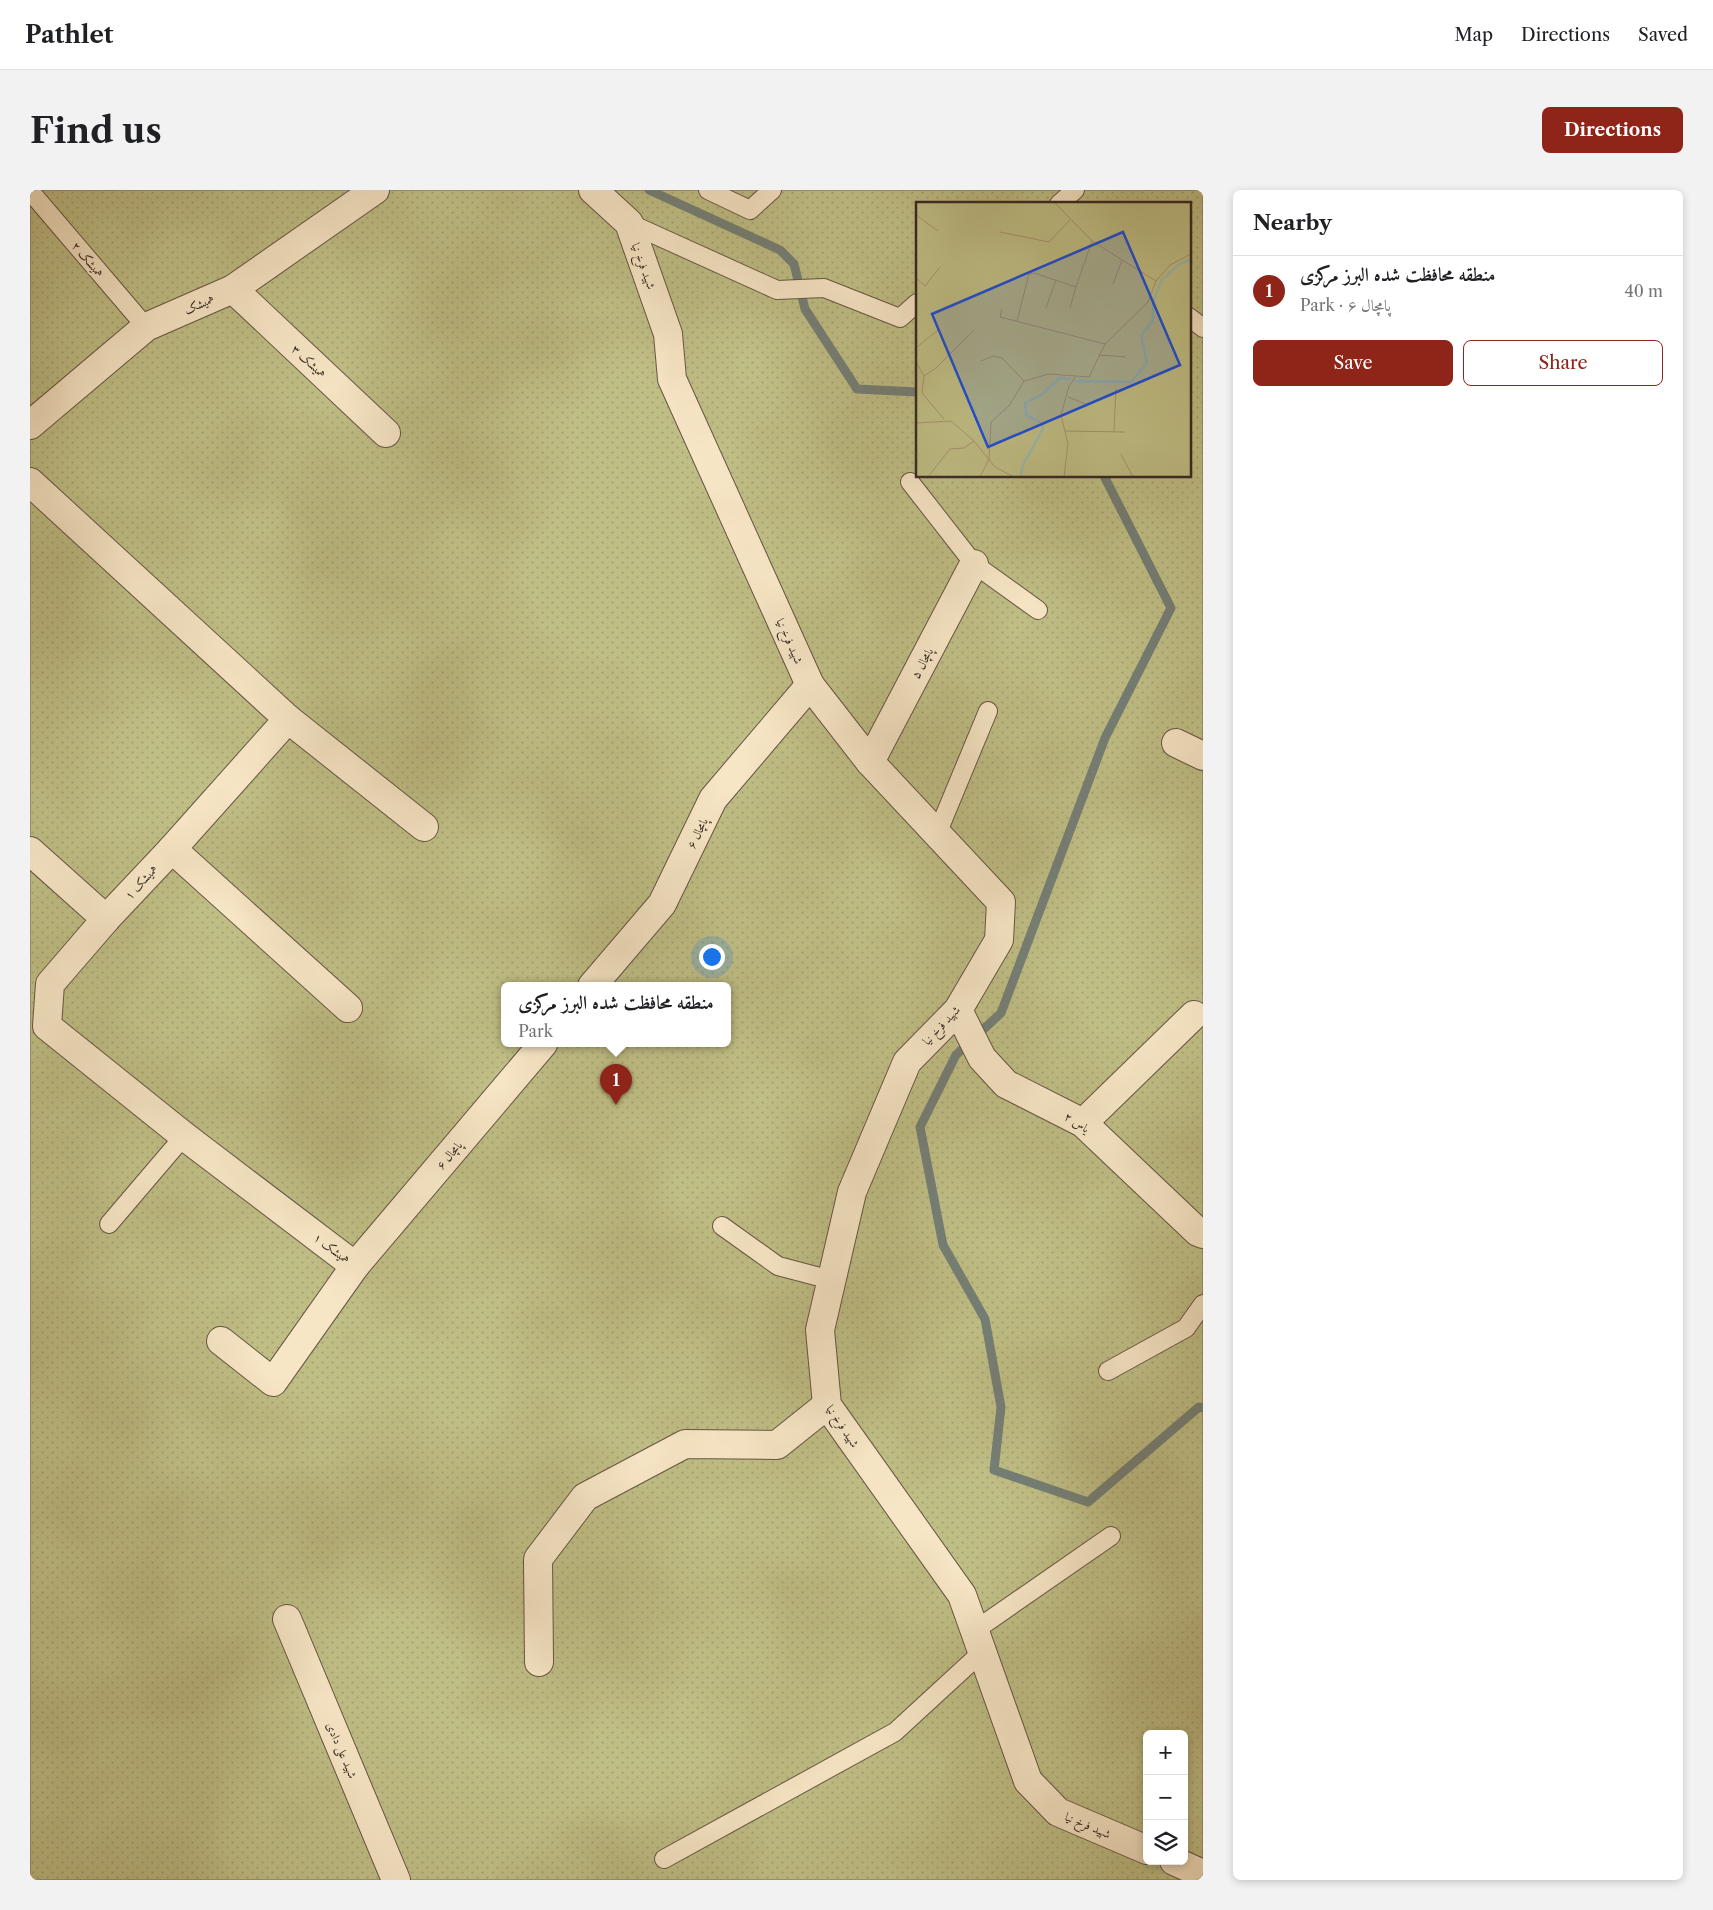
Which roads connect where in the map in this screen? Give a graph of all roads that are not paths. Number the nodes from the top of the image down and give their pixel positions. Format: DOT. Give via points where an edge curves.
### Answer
graph roads {
  1 [pos="375,190"];
  2 [pos="593,190"];
  3 [pos="708,190"];
  4 [pos="772,190"];
  5 [pos="1075,190"];
  6 [pos="30,191"];
  7 [pos="1060,202"];
  8 [pos="629,223"];
  9 [pos="233,289"];
  10 [pos="916,304"];
  11 [pos="1190,318"];
  12 [pos="146,327"];
  13 [pos="1203,328"];
  14 [pos="30,425"];
  15 [pos="386,433"];
  16 [pos="30,482"];
  17 [pos="910,482"];
  18 [pos="974,564"];
  19 [pos="1038,610"];
  20 [pos="810,685"];
  21 [pos="988,711"];
  22 [pos="288,719"];
  23 [pos="1176,743"];
  24 [pos="1203,756"];
  25 [pos="870,762"];
  26 [pos="424,826"];
  27 [pos="938,834"];
  28 [pos="172,849"];
  29 [pos="30,851"];
  30 [pos="106,919"];
  31 [pos="595,982"];
  32 [pos="348,1008"];
  33 [pos="1194,1015"];
  34 [pos="962,1019"];
  35 [pos="540,1047"];
  36 [pos="1083,1123"];
  37 [pos="184,1136"];
  38 [pos="109,1224"];
  39 [pos="722,1226"];
  40 [pos="1203,1234"];
  41 [pos="356,1266"];
  42 [pos="831,1280"];
  43 [pos="1203,1304"];
  44 [pos="221,1341"];
  45 [pos="1108,1371"];
  46 [pos="827,1405"];
  47 [pos="1111,1536"];
  48 [pos="287,1619"];
  49 [pos="978,1641"];
  50 [pos="539,1662"];
  51 [pos="1143,1848"];
  52 [pos="664,1859"];
  53 [pos="1183,1865"];
  54 [pos="1203,1874"];
  55 [pos="396,1880"];
  1 -- 9 [label="street, همیشک"];
  2 -- 8 [label="street, شهید فرخ نیا"];
  3 -- 4 [label="lane" via="750,210"];
  5 -- 7 [label="lane"];
  6 -- 12 [label="lane, همیشک ۲"];
  8 -- 10 [label="lane" via="777,290 824,288 900,318"];
  8 -- 20 [label="street, شهید فرخ نیا" via="668,334 672,379"];
  9 -- 12 [label="street, همیشک"];
  9 -- 15 [label="street, همیشک ۳"];
  11 -- 13 [label="lane"];
  12 -- 14 [label="street, همیشک"];
  16 -- 22 [label="street"];
  17 -- 18 [label="lane"];
  18 -- 19 [label="lane"];
  18 -- 25 [label="street, پامچال ۵"];
  20 -- 25 [label="street, شهید فرخ نیا"];
  20 -- 31 [label="street, پامچال ۶" via="714,799 662,904"];
  21 -- 27 [label="lane"];
  22 -- 26 [label="street"];
  22 -- 28 [label="street, همیشک ۱"];
  23 -- 24 [label="street"];
  25 -- 27 [label="street, شهید فرخ نیا"];
  27 -- 34 [label="street, شهید فرخ نیا" via="1001,902 999,940"];
  28 -- 30 [label="street, همیشک ۱"];
  28 -- 32 [label="street"];
  29 -- 30 [label="street"];
  30 -- 37 [label="street, همیشک ۱" via="50,984 47,1026"];
  33 -- 36 [label="street"];
  34 -- 36 [label="street, یاس ۲" via="982,1058 1006,1084"];
  34 -- 42 [label="street, شهید فرخ نیا" via="907,1062 852,1192"];
  35 -- 41 [label="street, پامچال ۶"];
  36 -- 40 [label="street, یاس ۲"];
  37 -- 38 [label="lane"];
  37 -- 41 [label="street, همیشک ۱"];
  39 -- 42 [label="lane" via="778,1266"];
  41 -- 44 [label="street, پامچال ۶" via="273,1382"];
  42 -- 46 [label="street, شهید فرخ نیا" via="820,1330"];
  43 -- 45 [label="lane" via="1186,1328"];
  46 -- 49 [label="street, شهید فرخ نیا" via="962,1595"];
  46 -- 50 [label="street" via="777,1445 685,1444 585,1497 538,1558"];
  47 -- 49 [label="lane"];
  48 -- 55 [label="street, شهید علی دادی"];
  49 -- 51 [label="street, شهید فرخ نیا" via="1028,1781 1058,1812"];
  49 -- 52 [label="lane" via="895,1732"];
  53 -- 54 [label="street"];
}
